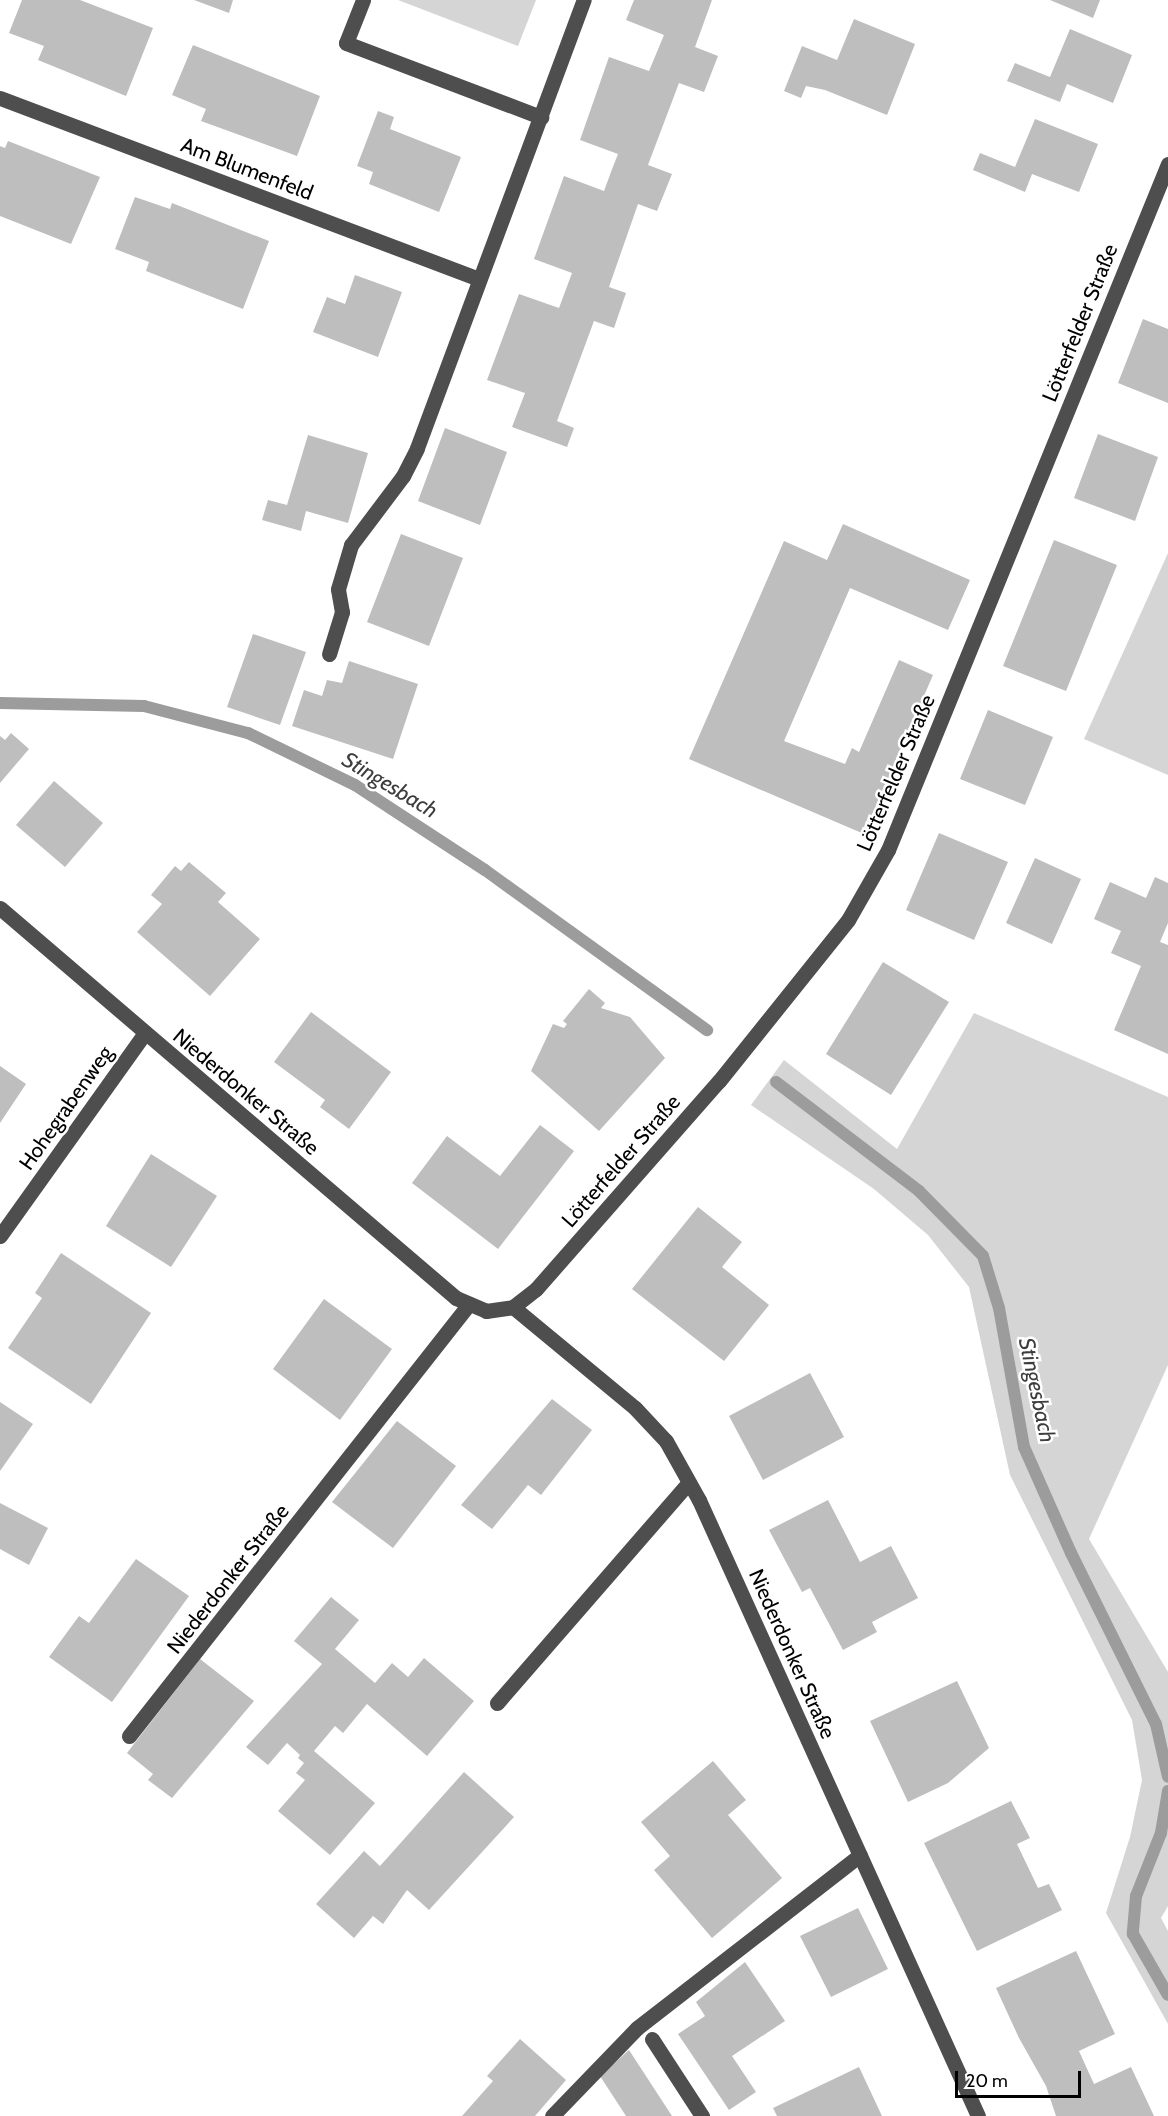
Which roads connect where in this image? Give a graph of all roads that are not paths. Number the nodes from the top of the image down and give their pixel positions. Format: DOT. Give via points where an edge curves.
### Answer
graph roads {
  1 [pos="363,0"];
  2 [pos="584,0"];
  3 [pos="0,98"];
  4 [pos="541,117"];
  5 [pos="1168,164"];
  6 [pos="479,279"];
  7 [pos="329,654"];
  8 [pos="0,908"];
  9 [pos="145,1033"];
  10 [pos="0,1236"];
  11 [pos="469,1304"];
  12 [pos="513,1307"];
  13 [pos="688,1483"];
  14 [pos="497,1703"];
  15 [pos="129,1736"];
  16 [pos="860,1855"];
  17 [pos="652,2039"];
  18 [pos="552,2116"];
  19 [pos="702,2116"];
  20 [pos="978,2116"];
  1 -- 4 [label="street" via="346,43"];
  2 -- 4 [label="street"];
  3 -- 6 [label="street, Am Blumenfeld"];
  4 -- 6 [label="street"];
  5 -- 12 [label="street, Lötterfelder Straße" via="888,850 848,920 719,1081 536,1288"];
  6 -- 7 [label="street" via="417,448 403,476 351,545 338,589 342,612"];
  8 -- 9 [label="street, Niederdonker Straße"];
  9 -- 10 [label="street, Hohegrabenweg"];
  9 -- 11 [label="street, Niederdonker Straße" via="456,1298"];
  11 -- 12 [label="street, Niederdonker Straße" via="486,1311"];
  11 -- 15 [label="street, Niederdonker Straße"];
  12 -- 13 [label="street, Niederdonker Straße" via="635,1408 666,1441"];
  13 -- 14 [label="street"];
  13 -- 16 [label="street, Niederdonker Straße"];
  16 -- 18 [label="street" via="637,2028"];
  16 -- 20 [label="street, Niederdonker Straße"];
  17 -- 19 [label="street"];
}
